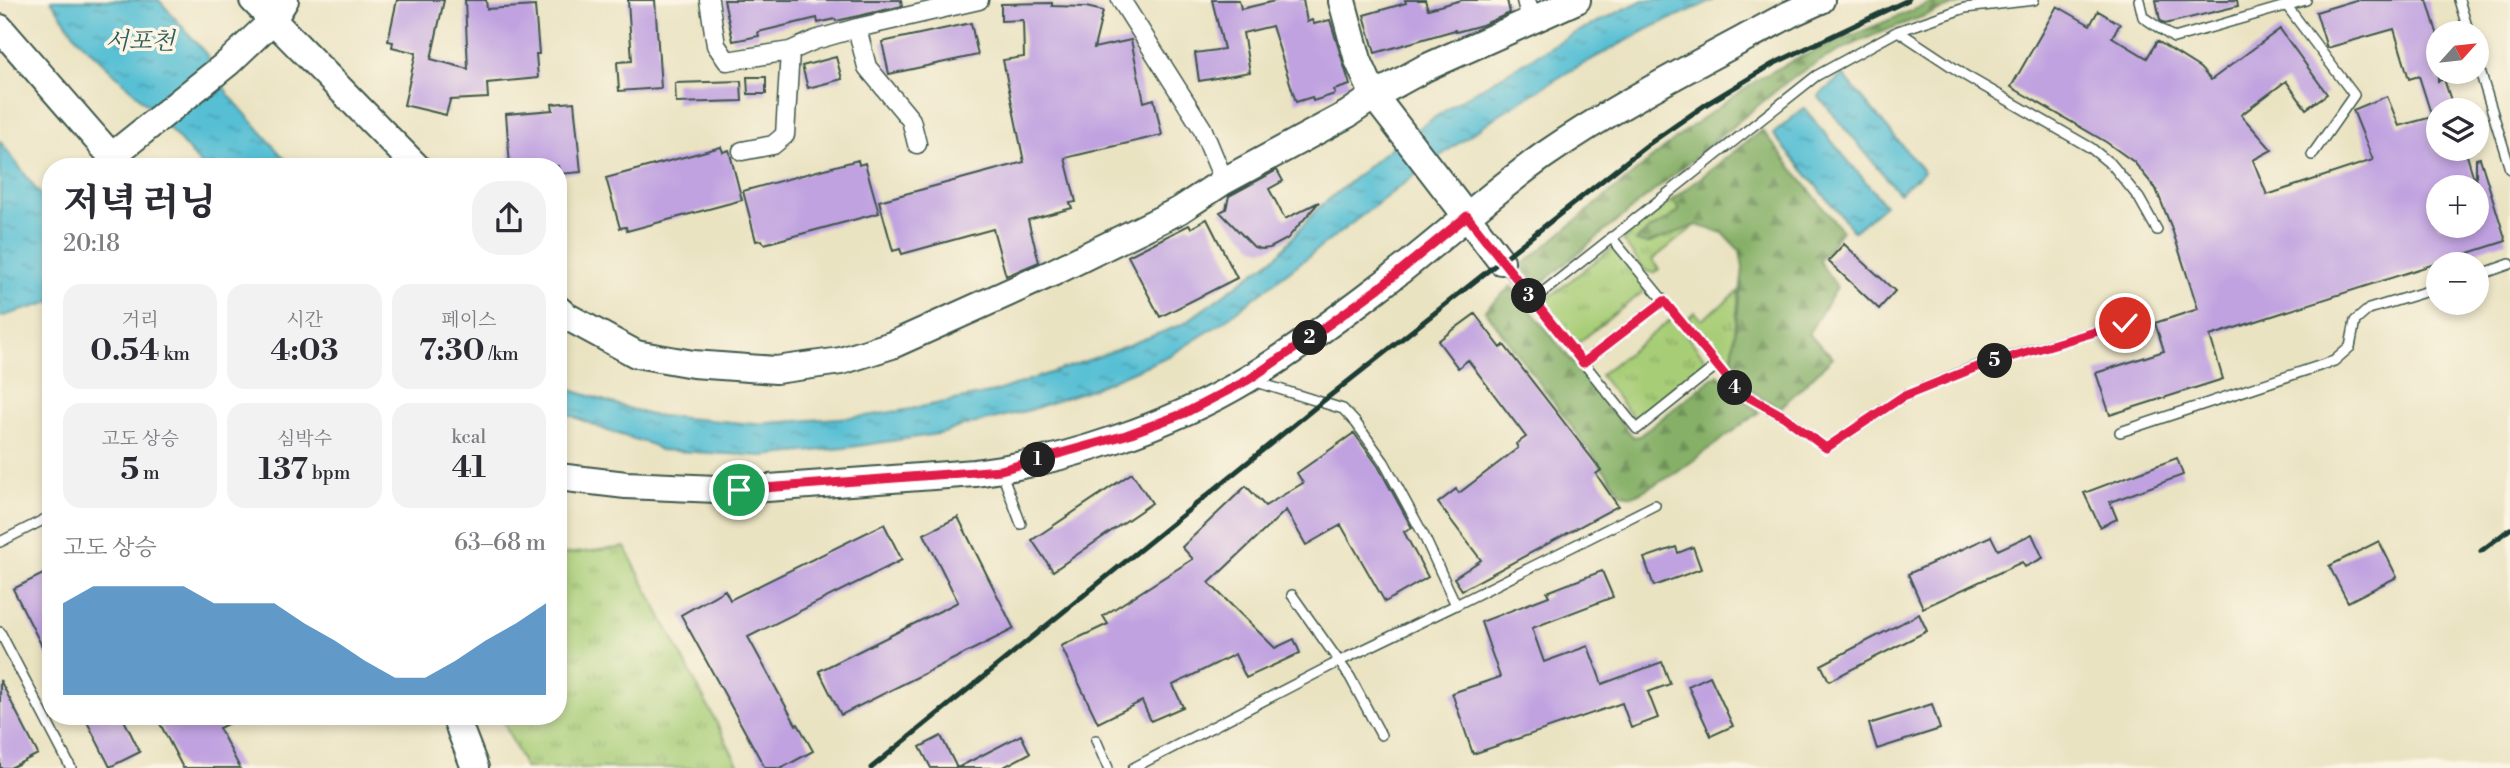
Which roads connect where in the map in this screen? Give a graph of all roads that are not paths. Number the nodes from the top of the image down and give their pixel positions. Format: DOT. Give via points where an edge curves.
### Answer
graph roads {
  1 [pos="253,0"];
  2 [pos="709,0"];
  3 [pos="979,0"];
  4 [pos="1121,0"];
  5 [pos="1577,0"];
  6 [pos="1821,0"];
  7 [pos="2034,0"];
  8 [pos="2139,0"];
  9 [pos="2306,0"];
  10 [pos="2459,0"];
  11 [pos="1342,1"];
  12 [pos="2287,6"];
  13 [pos="1528,10"];
  14 [pos="279,11"];
  15 [pos="2465,21"];
  16 [pos="0,28"];
  17 [pos="857,28"];
  18 [pos="1898,31"];
  19 [pos="790,51"];
  20 [pos="2484,84"];
  21 [pos="1374,96"];
  22 [pos="917,144"];
  23 [pos="743,151"];
  24 [pos="2312,155"];
  25 [pos="113,158"];
  26 [pos="119,158"];
  27 [pos="409,158"];
  28 [pos="2510,169"];
  29 [pos="1224,181"];
  30 [pos="1467,216"];
  31 [pos="2157,230"];
  32 [pos="1611,237"];
  33 [pos="1501,261"];
  34 [pos="2510,264"];
  35 [pos="2489,271"];
  36 [pos="2426,292"];
  37 [pos="1533,300"];
  38 [pos="1664,301"];
  39 [pos="567,317"];
  40 [pos="2125,323"];
  41 [pos="1583,363"];
  42 [pos="1716,366"];
  43 [pos="1248,380"];
  44 [pos="2120,432"];
  45 [pos="1001,470"];
  46 [pos="567,478"];
  47 [pos="1655,505"];
  48 [pos="42,521"];
  49 [pos="1021,524"];
  50 [pos="0,542"];
  51 [pos="1292,595"];
  52 [pos="1456,606"];
  53 [pos="0,632"];
  54 [pos="1340,661"];
  55 [pos="42,712"];
  56 [pos="49,725"];
  57 [pos="458,725"];
  58 [pos="1381,734"];
  59 [pos="1096,740"];
  60 [pos="71,768"];
  61 [pos="475,768"];
  62 [pos="1108,768"];
  63 [pos="1133,768"];
  1 -- 14 [label="street"];
  2 -- 19 [label="street" via="716,45 727,61"];
  3 -- 17 [label="street"];
  4 -- 29 [label="street" via="1202,128"];
  5 -- 13 [label="street"];
  6 -- 30 [label="street" via="1610,113 1542,157"];
  7 -- 18 [label="lane" via="1965,8"];
  8 -- 12 [label="lane" via="2143,17 2174,37"];
  9 -- 12 [label="lane"];
  10 -- 15 [label="lane"];
  11 -- 21 [label="street" via="1358,60"];
  12 -- 24 [label="lane" via="2354,94"];
  13 -- 21 [label="street"];
  14 -- 26 [label="street" via="229,62 144,130"];
  14 -- 27 [label="street"];
  16 -- 25 [label="street"];
  17 -- 19 [label="street"];
  17 -- 22 [label="street" via="867,67 911,120"];
  18 -- 31 [label="lane" via="2091,148 2139,198"];
  18 -- 32 [label="lane" via="1816,76"];
  19 -- 23 [label="street" via="785,135 773,145"];
  20 -- 28 [label="lane"];
  21 -- 29 [label="street"];
  21 -- 30 [label="street"];
  29 -- 39 [label="street" via="1180,210 1052,273 892,345 842,361 776,370 693,364 636,354"];
  30 -- 33 [label="street"];
  30 -- 43 [label="street" via="1379,288"];
  32 -- 37 [label="lane"];
  32 -- 38 [label="lane"];
  33 -- 37 [label="lane"];
  34 -- 35 [label="lane"];
  36 -- 44 [label="lane" via="2370,309 2355,321 2350,347 2334,361"];
  37 -- 41 [label="lane"];
  38 -- 41 [label="lane"];
  38 -- 42 [label="lane"];
  40 -- 42 [label="lane" via="1974,368 1902,397 1826,448 1738,391"];
  41 -- 42 [label="lane" via="1637,429"];
  43 -- 45 [label="street" via="1185,413 1126,435"];
  43 -- 52 [label="lane" via="1343,409 1356,423 1384,462"];
  45 -- 46 [label="street" via="739,490"];
  45 -- 49 [label="lane"];
  47 -- 52 [label="lane"];
  48 -- 50 [label="lane"];
  51 -- 54 [label="lane"];
  52 -- 54 [label="lane"];
  53 -- 55 [label="lane"];
  54 -- 58 [label="lane"];
  54 -- 63 [label="lane"];
  56 -- 60 [label="lane"];
  57 -- 61 [label="street"];
  59 -- 62 [label="lane"];
}
